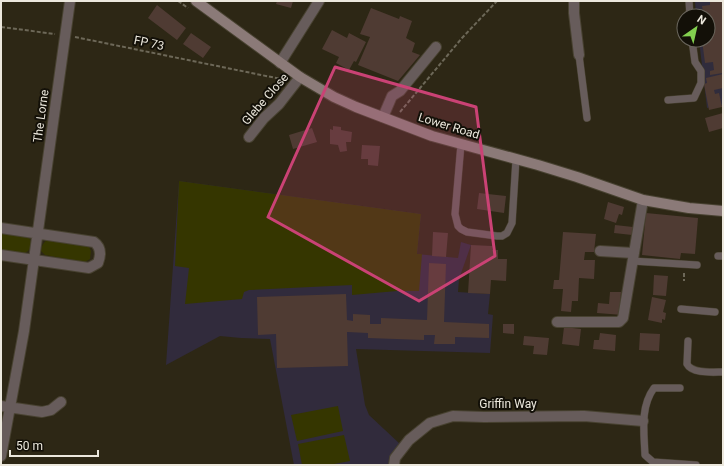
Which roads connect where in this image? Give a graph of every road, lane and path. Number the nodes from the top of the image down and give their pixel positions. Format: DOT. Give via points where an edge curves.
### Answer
graph roads {
  1 [pos="70,1"];
  2 [pos="196,1"];
  3 [pos="319,1"];
  4 [pos="497,1"];
  5 [pos="574,1"];
  6 [pos="1,27"];
  7 [pos="65,35"];
  8 [pos="436,47"];
  9 [pos="693,48"];
  10 [pos="579,55"];
  11 [pos="280,63"];
  12 [pos="291,71"];
  13 [pos="300,77"];
  14 [pos="668,100"];
  15 [pos="382,117"];
  16 [pos="587,118"];
  17 [pos="393,121"];
  18 [pos="249,137"];
  19 [pos="461,144"];
  20 [pos="516,159"];
  21 [pos="643,200"];
  22 [pos="723,211"];
  23 [pos="1,228"];
  24 [pos="37,234"];
  25 [pos="600,251"];
  26 [pos="1,255"];
  27 [pos="633,257"];
  28 [pos="33,260"];
  29 [pos="697,265"];
  30 [pos="682,309"];
  31 [pos="714,312"];
  32 [pos="557,322"];
  33 [pos="688,342"];
  34 [pos="723,372"];
  35 [pos="680,388"];
  36 [pos="61,402"];
  37 [pos="6,406"];
  38 [pos="643,421"];
  39 [pos="1,456"];
  40 [pos="394,465"];
  41 [pos="696,465"];
  1 -- 7 [label="street, The Lorne"];
  2 -- 11 [label="street, Lower Road"];
  3 -- 11 [label="street"];
  4 -- 17 [label="path" via="462,38"];
  5 -- 10 [label="street"];
  6 -- 7 [label="path, FP 73"];
  7 -- 12 [label="path, FP 73" via="281,79"];
  7 -- 24 [label="street, The Lorne"];
  8 -- 15 [label="street" via="400,91 392,96"];
  9 -- 14 [label="lane" via="695,62 701,71 701,83 694,98"];
  10 -- 16 [label="lane"];
  11 -- 12 [label="street, Lower Road"];
  12 -- 13 [label="street, Lower Road"];
  13 -- 15 [label="street, Lower Road" via="334,97"];
  13 -- 18 [label="street, Glebe Close"];
  15 -- 17 [label="street, Lower Road"];
  17 -- 19 [label="street, Lower Road"];
  19 -- 20 [label="street, Lower Road"];
  19 -- 20 [label="lane" via="455,214 458,226 467,232 496,236 507,233 512,223"];
  20 -- 21 [label="street, Lower Road"];
  21 -- 22 [label="street, Lower Road"];
  21 -- 27 [label="street"];
  23 -- 24 [label="street"];
  24 -- 28 [label="street, The Lorne"];
  24 -- 28 [label="street" via="94,242 99,248 100,257 98,262 89,268"];
  25 -- 27 [label="street"];
  26 -- 28 [label="street"];
  27 -- 29 [label="lane"];
  27 -- 32 [label="street" via="625,310 619,322"];
  28 -- 37 [label="street, The Lorne" via="24,331"];
  30 -- 31 [label="lane"];
  33 -- 34 [label="lane" via="688,367 693,370"];
  35 -- 38 [label="lane" via="654,388 648,396"];
  36 -- 37 [label="street" via="51,410 42,412"];
  37 -- 39 [label="street, The Lorne"];
  38 -- 40 [label="street, Griffin Way" via="584,416 453,416 430,423 409,440 395,458"];
  38 -- 41 [label="lane" via="645,455 653,462"];
}
